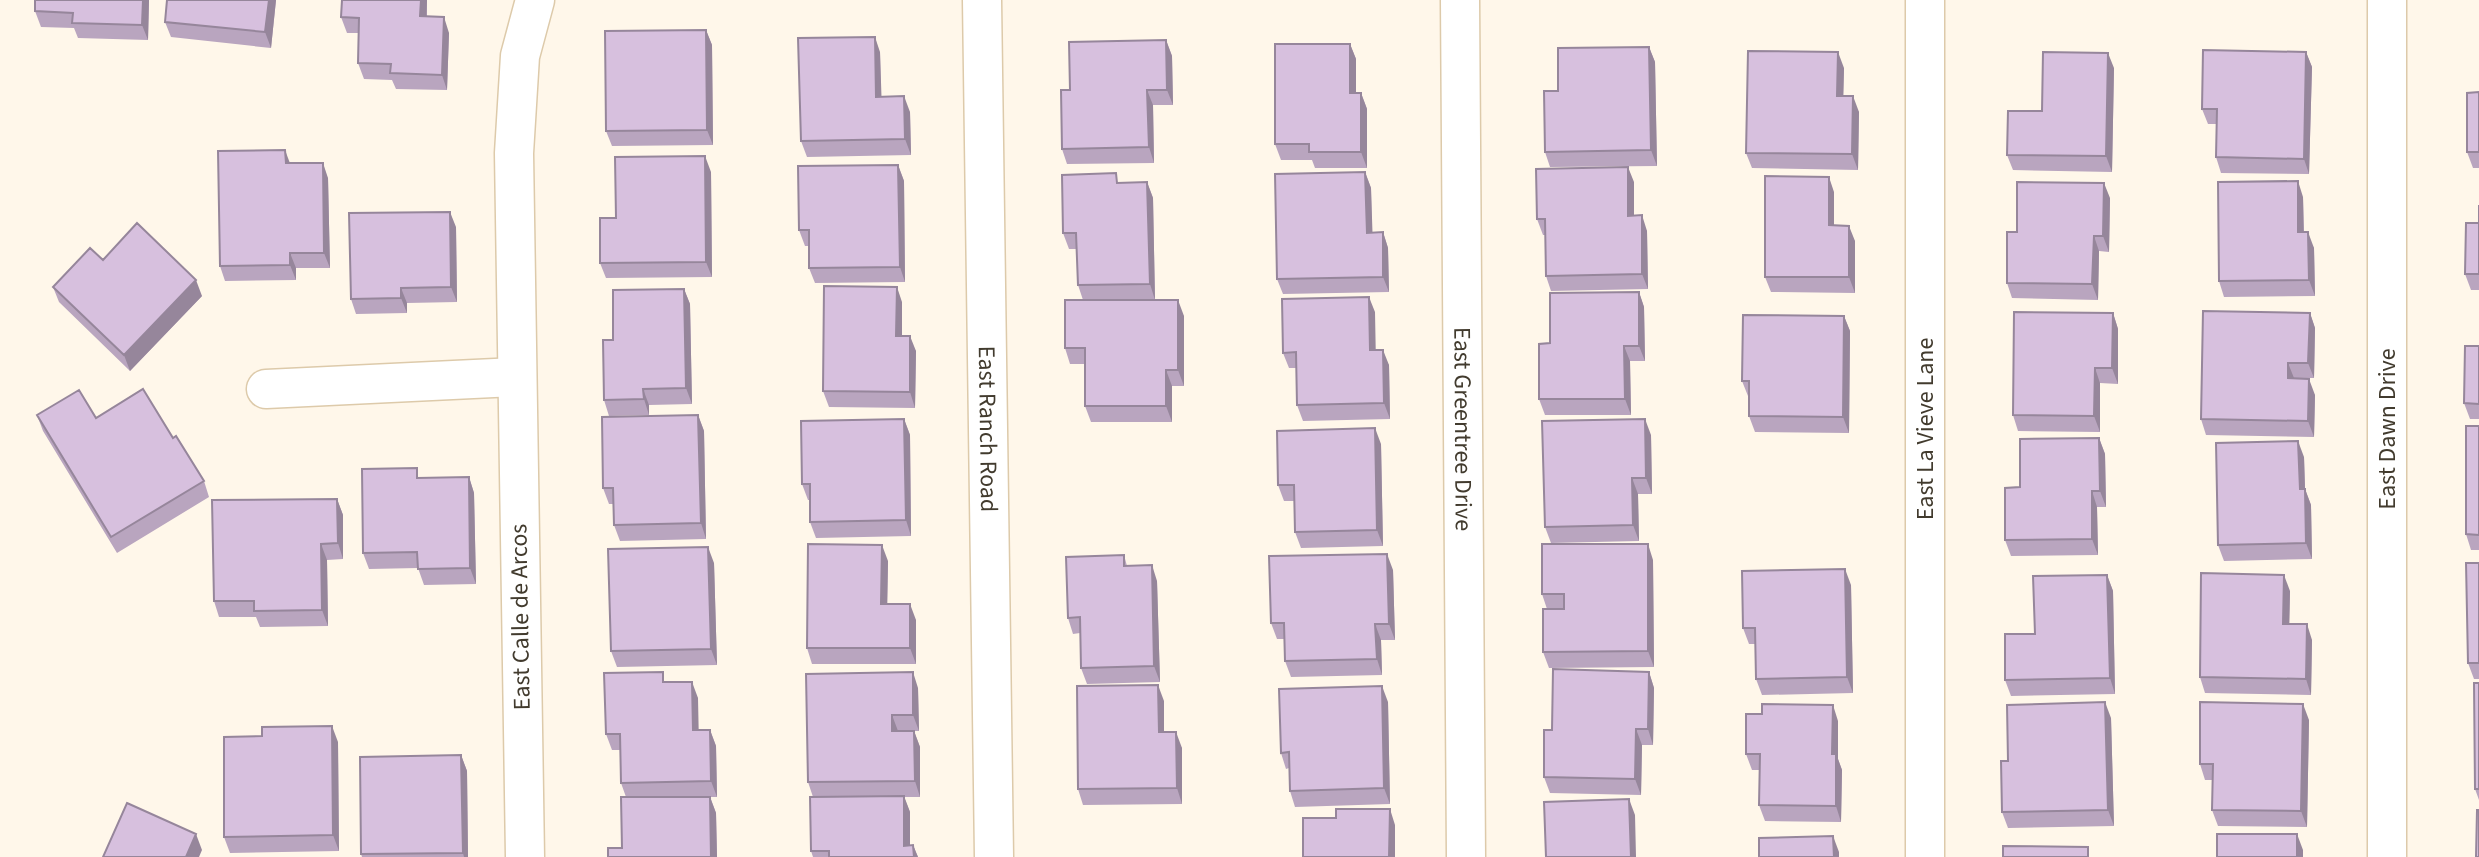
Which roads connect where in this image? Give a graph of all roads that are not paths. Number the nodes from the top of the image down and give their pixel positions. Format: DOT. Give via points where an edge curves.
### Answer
graph roads {
  1 [pos="536,0"];
  2 [pos="982,0"];
  3 [pos="1460,0"];
  4 [pos="1925,0"];
  5 [pos="2388,0"];
  6 [pos="516,377"];
  7 [pos="266,389"];
  8 [pos="525,857"];
  9 [pos="993,857"];
  10 [pos="1466,857"];
  11 [pos="1925,857"];
  12 [pos="2386,857"];
  1 -- 6 [label="street, East Calle de Arcos" via="520,56 514,153"];
  2 -- 9 [label="street, East Ranch Road"];
  3 -- 10 [label="street, East Greentree Drive"];
  4 -- 11 [label="street, East La Vieve Lane"];
  5 -- 12 [label="street, East Dawn Drive"];
  6 -- 7 [label="street"];
  6 -- 8 [label="street, East Calle de Arcos"];
}
